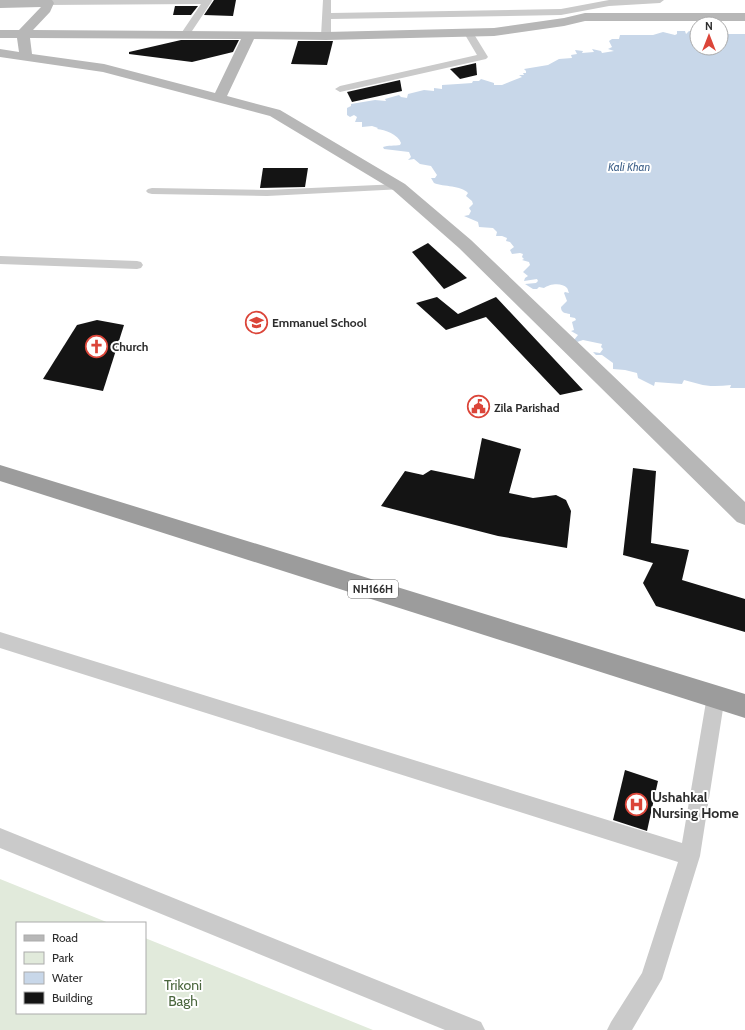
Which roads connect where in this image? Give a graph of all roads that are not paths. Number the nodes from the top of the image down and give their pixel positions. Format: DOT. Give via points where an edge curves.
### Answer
graph roads {
  1 [pos="327,0"];
  2 [pos="558,0"];
  3 [pos="660,0"];
  4 [pos="133,1"];
  5 [pos="208,1"];
  6 [pos="48,2"];
  7 [pos="0,4"];
  8 [pos="326,16"];
  9 [pos="563,17"];
  10 [pos="745,17"];
  11 [pos="469,33"];
  12 [pos="0,34"];
  13 [pos="23,34"];
  14 [pos="185,35"];
  15 [pos="249,36"];
  16 [pos="326,36"];
  17 [pos="0,53"];
  18 [pos="26,57"];
  19 [pos="340,89"];
  20 [pos="219,98"];
  21 [pos="399,187"];
  22 [pos="152,191"];
  23 [pos="0,260"];
  24 [pos="137,265"];
  25 [pos="1,476"];
  26 [pos="745,516"];
  27 [pos="0,640"];
  28 [pos="716,696"];
  29 [pos="745,706"];
  30 [pos="0,838"];
  31 [pos="690,856"];
  32 [pos="472,1030"];
  33 [pos="619,1030"];
  1 -- 8 [label="street"];
  2 -- 9 [label="street"];
  3 -- 9 [label="street" via="609,3"];
  4 -- 5 [label="street"];
  4 -- 6 [label="street"];
  5 -- 14 [label="street"];
  6 -- 7 [label="main road"];
  6 -- 13 [label="main road" via="46,8"];
  8 -- 9 [label="street"];
  8 -- 16 [label="street"];
  9 -- 10 [label="main road"];
  9 -- 11 [label="main road" via="494,32"];
  11 -- 16 [label="main road"];
  11 -- 19 [label="street" via="483,56"];
  12 -- 13 [label="main road"];
  13 -- 14 [label="main road"];
  13 -- 18 [label="main road"];
  14 -- 15 [label="main road"];
  15 -- 16 [label="main road"];
  15 -- 20 [label="main road"];
  17 -- 18 [label="main road"];
  18 -- 20 [label="main road" via="104,68"];
  20 -- 21 [label="main road" via="276,113"];
  21 -- 22 [label="street" via="267,193"];
  21 -- 26 [label="main road" via="465,244"];
  23 -- 24 [label="street"];
  25 -- 28 [label="highway, NH166H"];
  27 -- 31 [label="street"];
  28 -- 29 [label="highway, NH166H"];
  28 -- 31 [label="street"];
  30 -- 32 [label="street"];
  31 -- 33 [label="street" via="651,979"];
}
